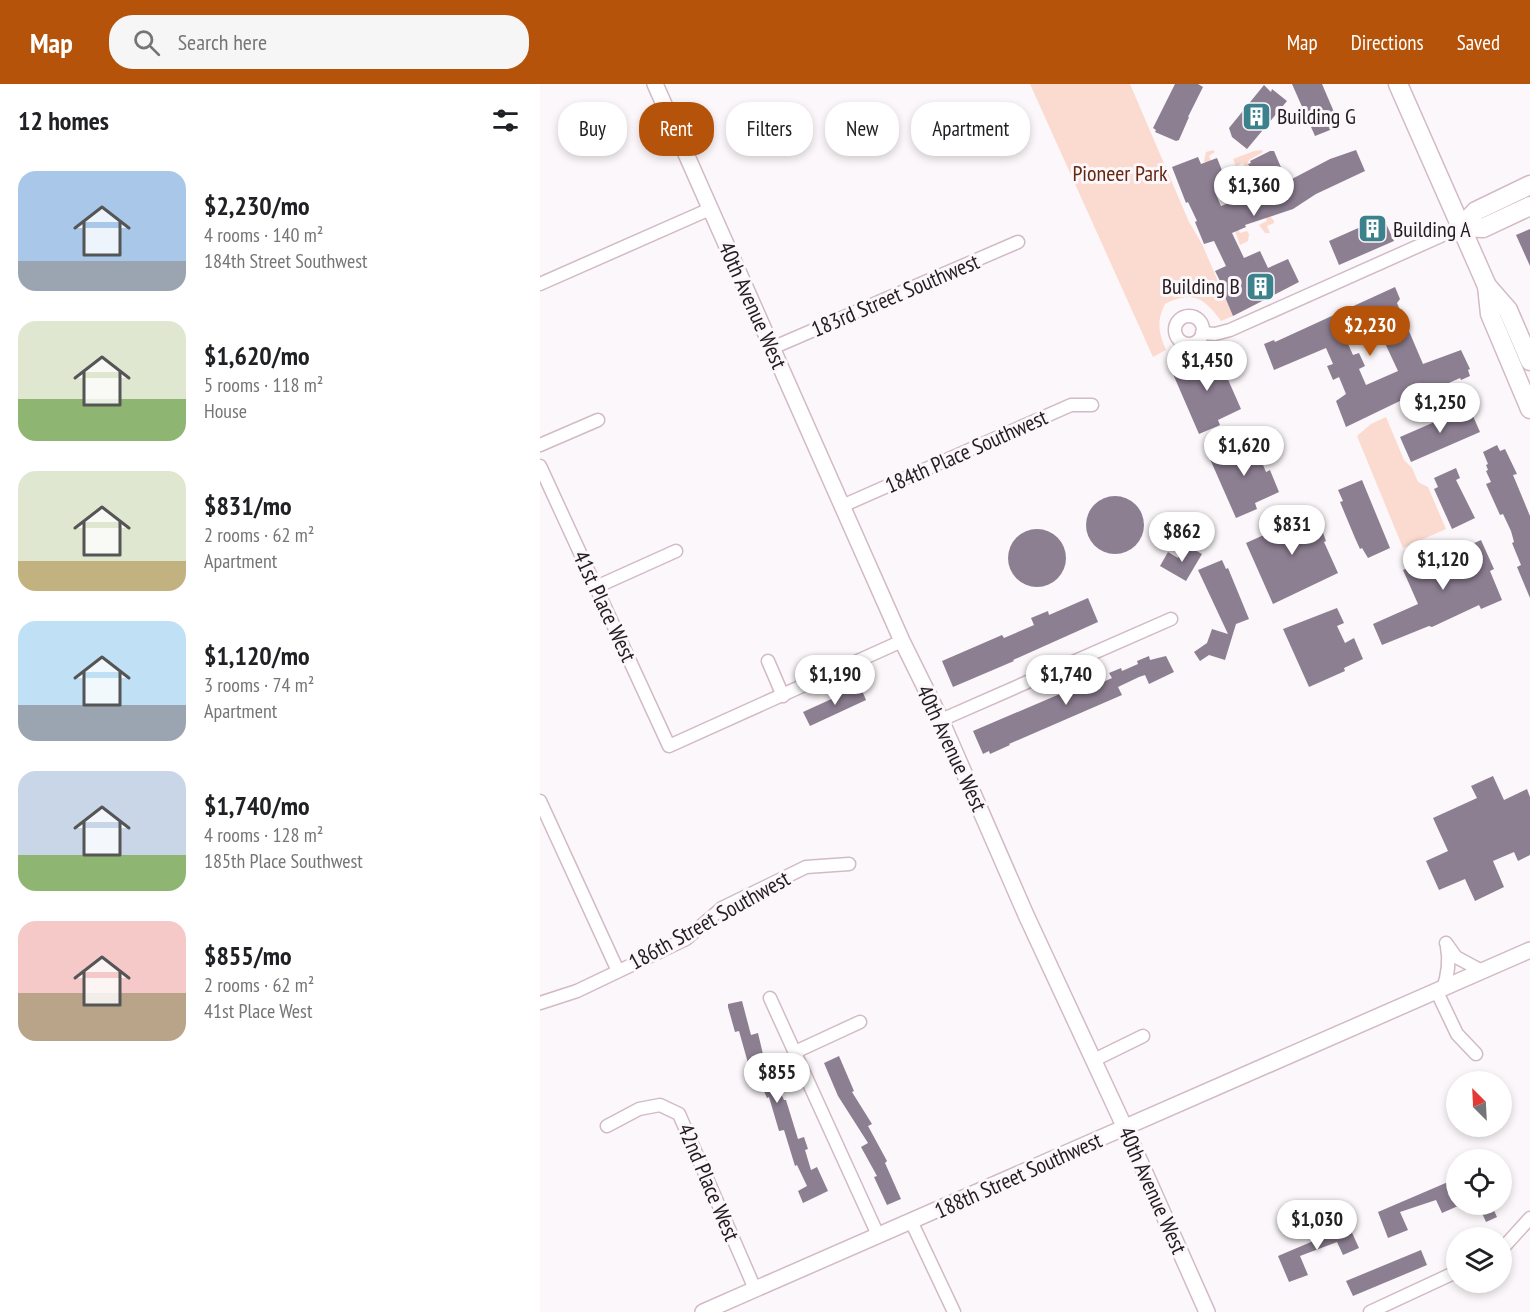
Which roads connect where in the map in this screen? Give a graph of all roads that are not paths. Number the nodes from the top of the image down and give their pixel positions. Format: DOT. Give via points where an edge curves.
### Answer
graph roads {
  1 [pos="655,84"];
  2 [pos="1398,84"];
  3 [pos="1530,185"];
  4 [pos="1530,206"];
  5 [pos="710,209"];
  6 [pos="1461,227"];
  7 [pos="1018,242"];
  8 [pos="540,284"];
  9 [pos="1486,286"];
  10 [pos="1202,333"];
  11 [pos="772,348"];
  12 [pos="1530,361"];
  13 [pos="1092,405"];
  14 [pos="1530,409"];
  15 [pos="598,420"];
  16 [pos="540,445"];
  17 [pos="540,466"];
  18 [pos="842,506"];
  19 [pos="676,551"];
  20 [pos="596,587"];
  21 [pos="1172,618"];
  22 [pos="902,641"];
  23 [pos="768,661"];
  24 [pos="783,696"];
  25 [pos="940,720"];
  26 [pos="540,801"];
  27 [pos="849,864"];
  28 [pos="1530,950"];
  29 [pos="618,971"];
  30 [pos="1482,971"];
  31 [pos="1440,990"];
  32 [pos="770,998"];
  33 [pos="540,1003"];
  34 [pos="860,1022"];
  35 [pos="1143,1036"];
  36 [pos="795,1052"];
  37 [pos="1476,1054"];
  38 [pos="1094,1060"];
  39 [pos="607,1126"];
  40 [pos="1125,1128"];
  41 [pos="1530,1218"];
  42 [pos="912,1221"];
  43 [pos="879,1235"];
  44 [pos="1512,1238"];
  45 [pos="1446,1277"];
  46 [pos="755,1289"];
  47 [pos="703,1312"];
  48 [pos="954,1312"];
  49 [pos="1207,1312"];
  50 [pos="1370,1312"];
  1 -- 5 [label="street, 40th Avenue West"];
  2 -- 6 [label="main road"];
  3 -- 6 [label="main road" via="1476,211"];
  4 -- 6 [label="main road" via="1484,228"];
  5 -- 8 [label="street"];
  5 -- 11 [label="street, 40th Avenue West"];
  6 -- 9 [label="main road"];
  6 -- 10 [label="street" via="1230,330"];
  7 -- 11 [label="street, 183rd Street Southwest"];
  9 -- 12 [label="main road" via="1508,310"];
  9 -- 14 [label="main road" via="1490,314"];
  11 -- 18 [label="street, 40th Avenue West"];
  13 -- 18 [label="street, 184th Place Southwest" via="1071,405"];
  15 -- 16 [label="street"];
  17 -- 20 [label="street, 41st Place West"];
  18 -- 22 [label="street, 40th Avenue West"];
  19 -- 20 [label="street"];
  20 -- 24 [label="street, 41st Place West" via="669,746"];
  21 -- 25 [label="street"];
  22 -- 24 [label="street"];
  22 -- 25 [label="street, 40th Avenue West"];
  23 -- 24 [label="street"];
  25 -- 38 [label="street, 40th Avenue West"];
  26 -- 29 [label="street"];
  27 -- 29 [label="street, 186th Street Southwest" via="806,867 722,908 686,939"];
  28 -- 30 [label="street, 188th Street Southwest"];
  29 -- 33 [label="street, 186th Street Southwest" via="577,992"];
  30 -- 31 [label="street, 188th Street Southwest"];
  30 -- 31 [label="street" via="1455,957 1446,943 1449,967"];
  31 -- 37 [label="street" via="1457,1034"];
  31 -- 40 [label="street, 188th Street Southwest"];
  32 -- 36 [label="street"];
  34 -- 36 [label="street"];
  35 -- 38 [label="street"];
  36 -- 43 [label="street"];
  38 -- 40 [label="street, 40th Avenue West"];
  39 -- 46 [label="street, 42nd Place West" via="639,1109 660,1105 679,1114"];
  40 -- 42 [label="street, 188th Street Southwest"];
  40 -- 49 [label="street, 40th Avenue West"];
  41 -- 44 [label="street"];
  42 -- 43 [label="street, 188th Street Southwest"];
  42 -- 48 [label="street"];
  43 -- 46 [label="street, 188th Street Southwest"];
  45 -- 50 [label="street"];
  46 -- 47 [label="street, 188th Street Southwest"];
}
